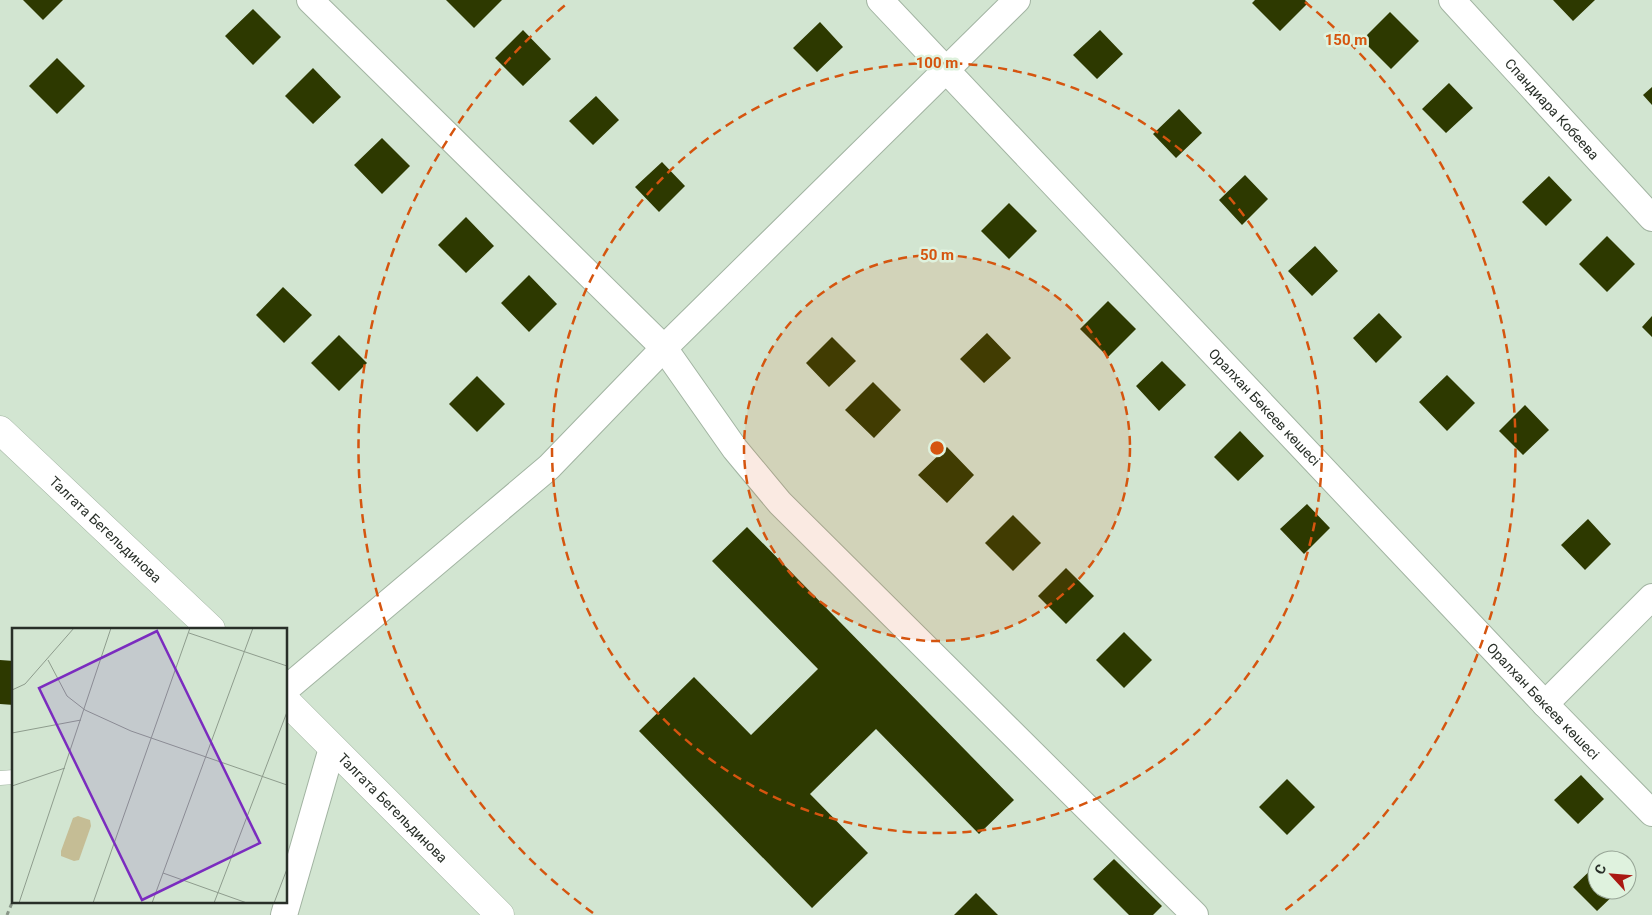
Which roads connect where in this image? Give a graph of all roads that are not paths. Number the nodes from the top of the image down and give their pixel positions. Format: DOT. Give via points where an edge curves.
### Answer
graph roads {
  1 [pos="310,0"];
  2 [pos="880,0"];
  3 [pos="1017,0"];
  4 [pos="1452,0"];
  5 [pos="947,70"];
  6 [pos="1652,218"];
  7 [pos="664,348"];
  8 [pos="0,430"];
  9 [pos="1652,597"];
  10 [pos="210,628"];
  11 [pos="288,687"];
  12 [pos="288,703"];
  13 [pos="1545,704"];
  14 [pos="332,748"];
  15 [pos="1652,813"];
  16 [pos="288,901"];
  17 [pos="288,902"];
  18 [pos="284,915"];
  19 [pos="500,915"];
  20 [pos="1195,915"];
  1 -- 7 [label="street"];
  2 -- 5 [label="street, Оралхан Бөкеев көшесі"];
  3 -- 5 [label="street"];
  4 -- 6 [label="street, Спандиара Кобеева"];
  5 -- 7 [label="street"];
  5 -- 13 [label="street, Оралхан Бөкеев көшесі"];
  7 -- 11 [label="street" via="549,467"];
  7 -- 20 [label="street" via="735,449 780,503"];
  8 -- 10 [label="street, Талгата Бегельдинова"];
  9 -- 13 [label="street"];
  12 -- 14 [label="street, Талгата Бегельдинова"];
  13 -- 15 [label="street, Оралхан Бөкеев көшесі"];
  14 -- 16 [label="street"];
  14 -- 19 [label="street, Талгата Бегельдинова"];
  17 -- 18 [label="street"];
}
